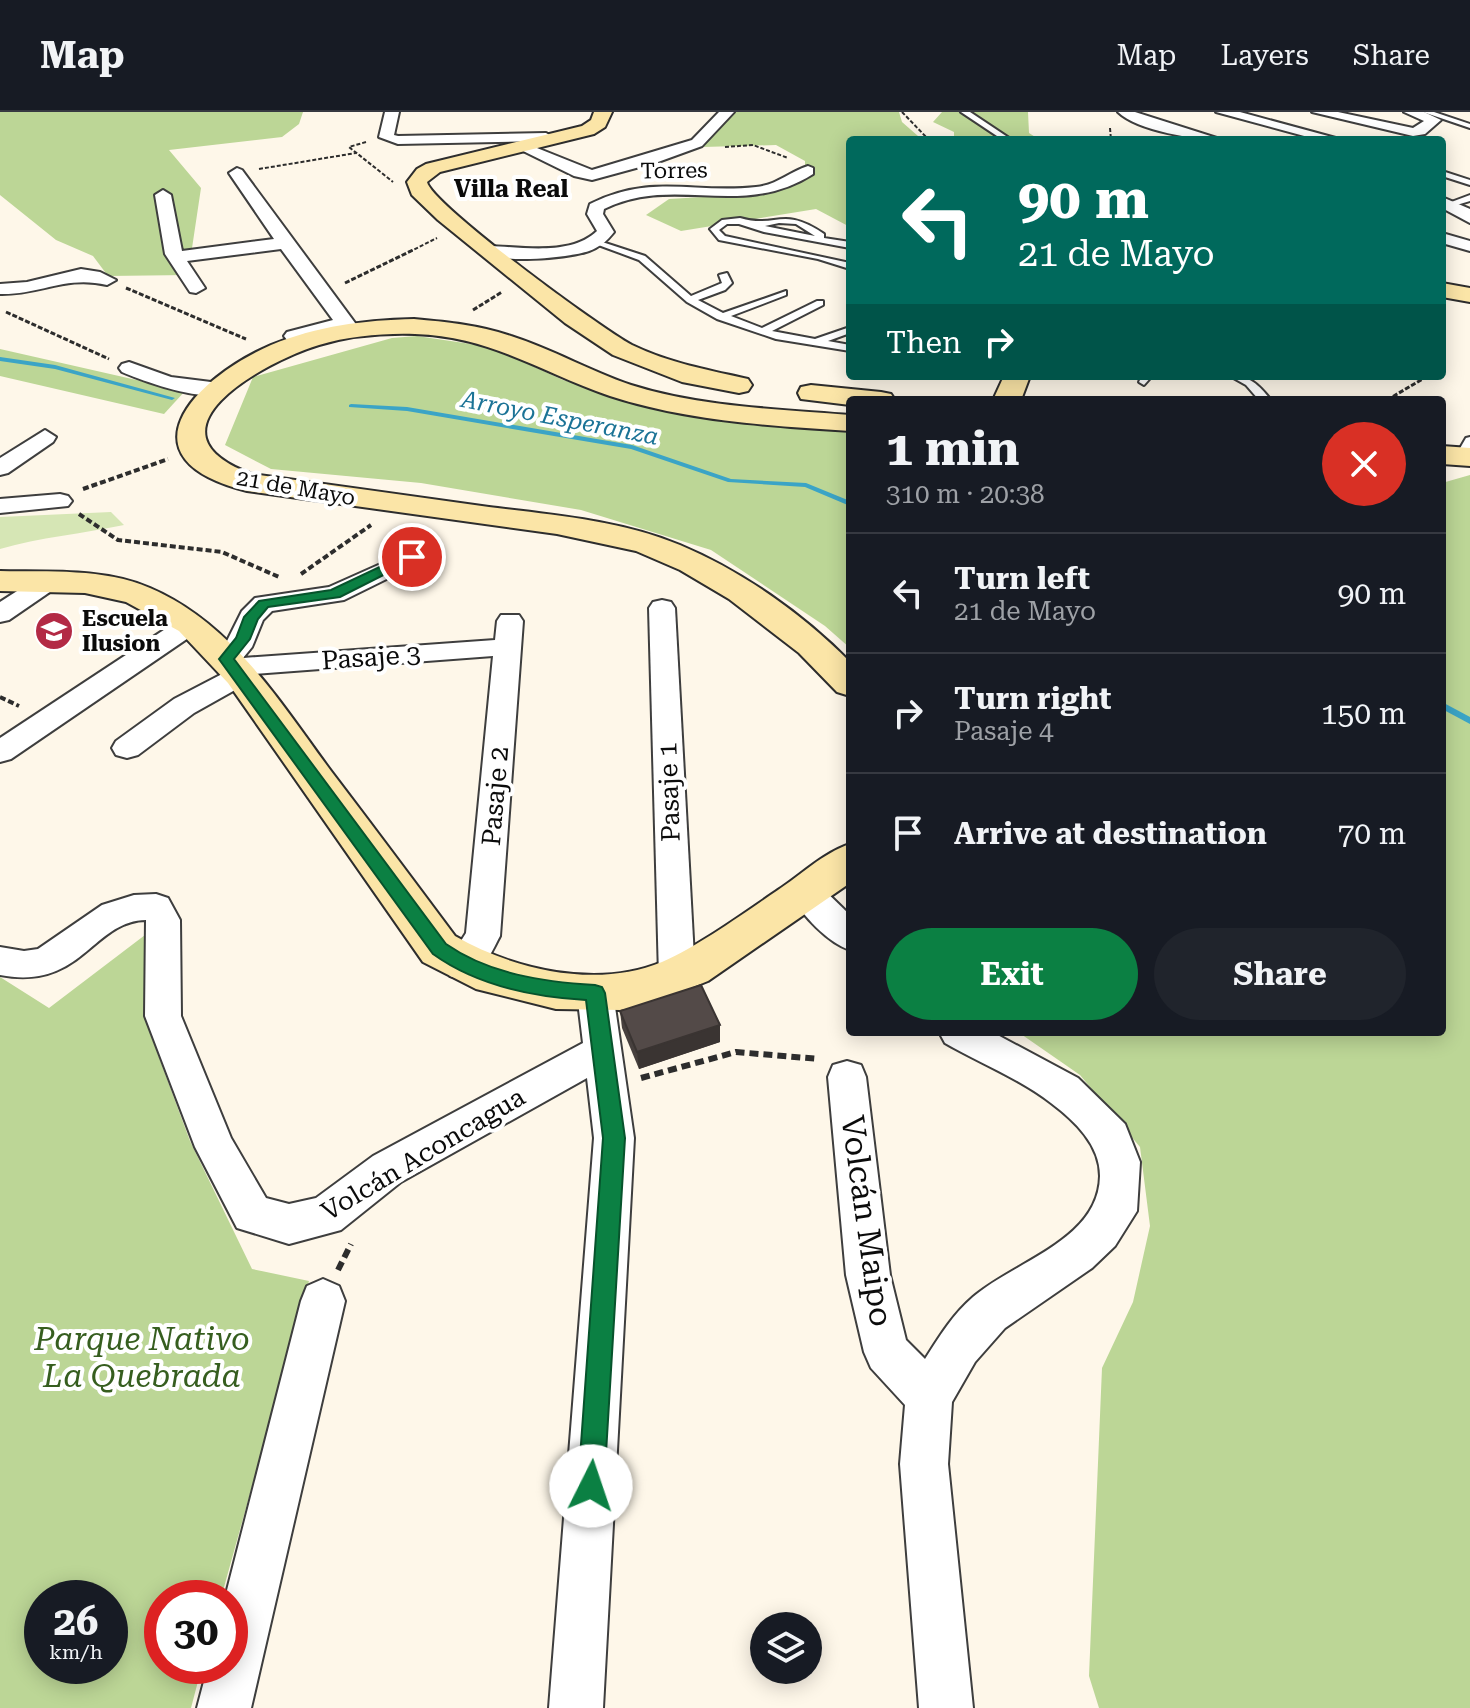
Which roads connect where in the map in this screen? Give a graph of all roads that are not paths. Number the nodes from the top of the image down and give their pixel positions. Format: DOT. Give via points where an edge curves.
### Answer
graph roads {
  1 [pos="392,112"];
  2 [pos="603,112"];
  3 [pos="727,112"];
  4 [pos="965,112"];
  5 [pos="1125,112"];
  6 [pos="1223,112"];
  7 [pos="1319,112"];
  8 [pos="1411,112"];
  9 [pos="1427,112"];
  10 [pos="1470,126"];
  11 [pos="1002,136"];
  12 [pos="1201,136"];
  13 [pos="1320,136"];
  14 [pos="567,137"];
  15 [pos="522,147"];
  16 [pos="808,171"];
  17 [pos="237,173"];
  18 [pos="1446,174"];
  19 [pos="1470,183"];
  20 [pos="163,195"];
  21 [pos="1470,198"];
  22 [pos="1446,203"];
  23 [pos="1470,218"];
  24 [pos="755,227"];
  25 [pos="1470,229"];
  26 [pos="1446,231"];
  27 [pos="1446,239"];
  28 [pos="826,240"];
  29 [pos="596,241"];
  30 [pos="285,243"];
  31 [pos="846,244"];
  32 [pos="1470,246"];
  33 [pos="496,256"];
  34 [pos="177,257"];
  35 [pos="846,265"];
  36 [pos="724,275"];
  37 [pos="107,280"];
  38 [pos="196,288"];
  39 [pos="0,289"];
  40 [pos="1446,291"];
  41 [pos="783,293"];
  42 [pos="1470,295"];
  43 [pos="690,300"];
  44 [pos="820,303"];
  45 [pos="721,317"];
  46 [pos="348,327"];
  47 [pos="846,331"];
  48 [pos="762,332"];
  49 [pos="294,336"];
  50 [pos="811,343"];
  51 [pos="846,347"];
  52 [pos="129,368"];
  53 [pos="1244,380"];
  54 [pos="761,387"];
  55 [pos="219,389"];
  56 [pos="786,391"];
  57 [pos="1261,396"];
  58 [pos="846,397"];
  59 [pos="846,423"];
  60 [pos="45,437"];
  61 [pos="0,468"];
  62 [pos="60,501"];
  63 [pos="0,506"];
  64 [pos="412,557"];
  65 [pos="51,580"];
  66 [pos="0,581"];
  67 [pos="662,608"];
  68 [pos="0,614"];
  69 [pos="191,624"];
  70 [pos="509,634"];
  71 [pos="234,667"];
  72 [pos="846,679"];
  73 [pos="127,748"];
  74 [pos="0,752"];
  75 [pos="846,863"];
  76 [pos="808,895"];
  77 [pos="846,932"];
  78 [pos="0,961"];
  79 [pos="463,966"];
  80 [pos="677,976"];
  81 [pos="595,993"];
  82 [pos="965,1036"];
  83 [pos="606,1069"];
  84 [pos="847,1077"];
  85 [pos="323,1301"];
  86 [pos="929,1397"];
  87 [pos="224,1708"];
  88 [pos="576,1708"];
  89 [pos="946,1708"];
  1 -- 14 [label="street" via="392,138"];
  2 -- 14 [label="street" via="599,123"];
  3 -- 15 [label="street" via="697,143 588,175"];
  4 -- 11 [label="lane"];
  5 -- 12 [label="street"];
  6 -- 13 [label="street"];
  7 -- 8 [label="street" via="1413,132 1434,120"];
  9 -- 10 [label="lane"];
  14 -- 15 [label="street"];
  15 -- 33 [label="street" via="433,168 417,186"];
  16 -- 29 [label="street, Torres" via="797,181 748,192 627,193 596,207 606,232"];
  17 -- 30 [label="street"];
  18 -- 19 [label="lane"];
  20 -- 34 [label="street"];
  21 -- 22 [label="lane"];
  22 -- 23 [label="street"];
  24 -- 28 [label="lane"];
  24 -- 28 [label="lane" via="798,220"];
  24 -- 35 [label="lane" via="734,221 714,229 722,238"];
  25 -- 26 [label="street"];
  27 -- 32 [label="street"];
  28 -- 31 [label="lane"];
  29 -- 33 [label="street" via="572,249"];
  29 -- 43 [label="lane" via="642,258"];
  30 -- 34 [label="street"];
  30 -- 46 [label="street"];
  33 -- 54 [label="street" via="622,350 691,376"];
  34 -- 38 [label="street"];
  36 -- 43 [label="lane" via="727,283 722,288"];
  37 -- 39 [label="street" via="85,273 25,289"];
  40 -- 42 [label="street"];
  41 -- 45 [label="lane"];
  43 -- 45 [label="lane"];
  44 -- 48 [label="lane"];
  45 -- 48 [label="lane"];
  46 -- 49 [label="street"];
  46 -- 55 [label="street" via="251,364"];
  46 -- 59 [label="street" via="482,336 637,395 697,408"];
  47 -- 50 [label="lane"];
  48 -- 50 [label="lane"];
  50 -- 51 [label="lane"];
  52 -- 55 [label="street" via="167,383"];
  53 -- 57 [label="lane"];
  55 -- 72 [label="street, 21 de Mayo" via="200,406 190,426 194,452 215,470 247,482 556,525 667,551 778,620"];
  56 -- 58 [label="street"];
  60 -- 61 [label="street"];
  62 -- 63 [label="street"];
  64 -- 71 [label="street" via="335,594 264,604 251,617"];
  65 -- 66 [label="street"];
  65 -- 68 [label="street"];
  65 -- 69 [label="street" via="137,594"];
  67 -- 80 [label="street, Pasaje 1"];
  69 -- 71 [label="street"];
  69 -- 74 [label="street"];
  70 -- 71 [label="street, Pasaje 3"];
  70 -- 79 [label="street, Pasaje 2" via="483,936"];
  71 -- 73 [label="street"];
  71 -- 79 [label="street" via="439,949"];
  75 -- 76 [label="street"];
  76 -- 77 [label="street"];
  76 -- 80 [label="street"];
  78 -- 83 [label="street, Volcán Aconcagua" via="31,967 53,959 119,911 156,907 163,920 163,1016 215,1147 252,1214 289,1224 326,1216 387,1169"];
  79 -- 81 [label="street" via="550,990"];
  80 -- 81 [label="street"];
  81 -- 83 [label="street"];
  82 -- 86 [label="street" via="1064,1090 1091,1115 1111,1137 1120,1162 1120,1189 1116,1211 1100,1232 989,1312 959,1346"];
  83 -- 88 [label="street" via="614,1138"];
  84 -- 86 [label="street, Volcán Maipo" via="868,1275 887,1352"];
  85 -- 87 [label="street"];
  86 -- 89 [label="street" via="924,1464"];
}
